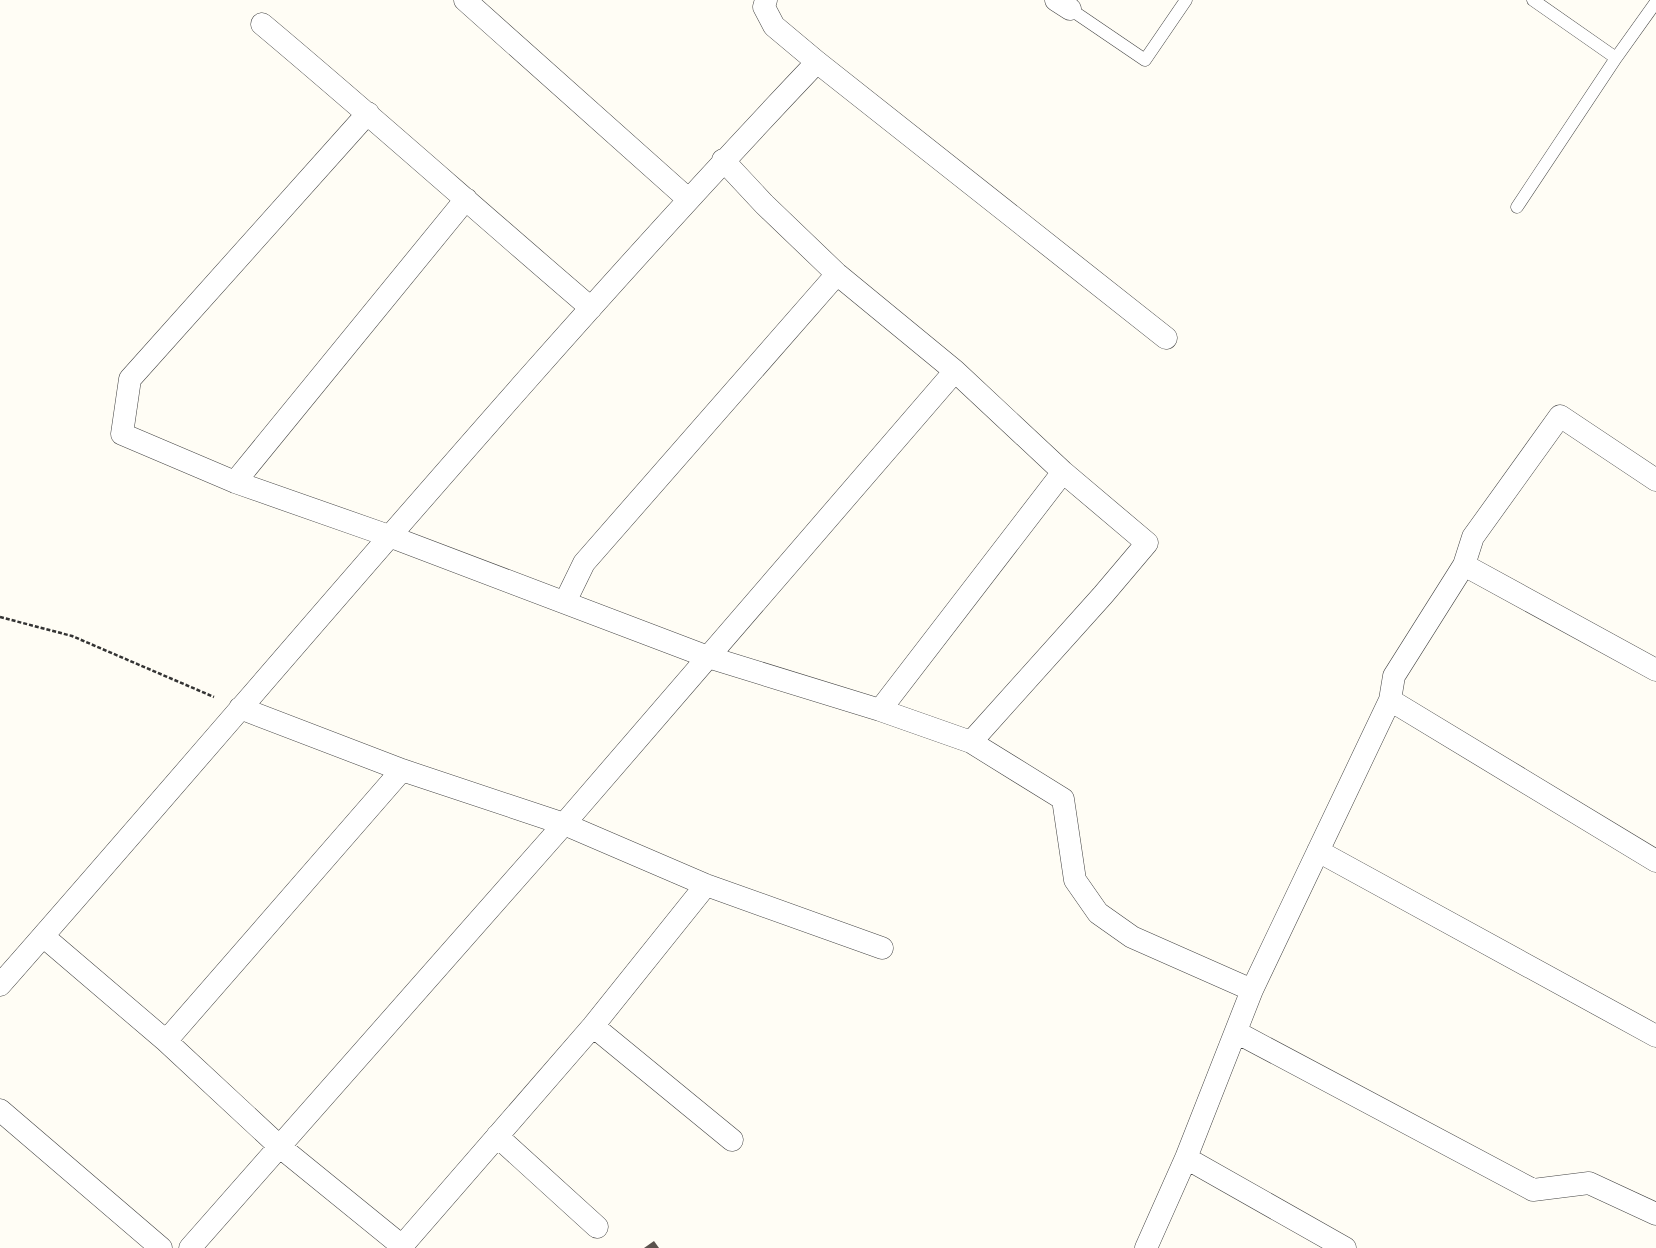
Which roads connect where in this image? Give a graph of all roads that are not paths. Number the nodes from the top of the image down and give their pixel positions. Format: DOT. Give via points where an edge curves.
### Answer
graph roads {
  1 [pos="465,0"];
  2 [pos="766,0"];
  3 [pos="1186,0"];
  4 [pos="1533,0"];
  5 [pos="1656,2"];
  6 [pos="1063,5"];
  7 [pos="262,24"];
  8 [pos="1616,58"];
  9 [pos="817,62"];
  10 [pos="368,113"];
  11 [pos="724,160"];
  12 [pos="466,199"];
  13 [pos="688,199"];
  14 [pos="1517,207"];
  15 [pos="837,274"];
  16 [pos="591,308"];
  17 [pos="1166,338"];
  18 [pos="955,371"];
  19 [pos="1063,472"];
  20 [pos="1656,480"];
  21 [pos="235,482"];
  22 [pos="389,536"];
  23 [pos="1464,566"];
  24 [pos="565,602"];
  25 [pos="708,657"];
  26 [pos="1656,670"];
  27 [pos="1390,700"];
  28 [pos="240,708"];
  29 [pos="880,710"];
  30 [pos="971,742"];
  31 [pos="402,770"];
  32 [pos="564,824"];
  33 [pos="1318,851"];
  34 [pos="1656,861"];
  35 [pos="706,885"];
  36 [pos="43,936"];
  37 [pos="882,948"];
  38 [pos="0,985"];
  39 [pos="1252,990"];
  40 [pos="593,1026"];
  41 [pos="1236,1032"];
  42 [pos="1656,1036"];
  43 [pos="166,1042"];
  44 [pos="0,1110"];
  45 [pos="497,1136"];
  46 [pos="732,1140"];
  47 [pos="279,1146"];
  48 [pos="1186,1158"];
  49 [pos="1656,1214"];
  50 [pos="597,1227"];
  51 [pos="403,1247"];
  52 [pos="161,1248"];
  53 [pos="190,1248"];
  54 [pos="1146,1248"];
  55 [pos="1345,1248"];
  1 -- 13 [label="street"];
  2 -- 9 [label="street" via="764,7 774,26"];
  3 -- 6 [label="lane" via="1145,60"];
  4 -- 8 [label="lane"];
  5 -- 8 [label="lane"];
  7 -- 10 [label="street"];
  8 -- 14 [label="lane"];
  9 -- 11 [label="street"];
  9 -- 17 [label="street"];
  10 -- 12 [label="street"];
  10 -- 21 [label="street" via="130,379 122,434"];
  11 -- 13 [label="street"];
  11 -- 15 [label="street" via="764,204"];
  12 -- 16 [label="street"];
  12 -- 21 [label="street"];
  13 -- 16 [label="street"];
  15 -- 18 [label="street"];
  15 -- 24 [label="street" via="584,563"];
  16 -- 22 [label="street"];
  18 -- 19 [label="street"];
  18 -- 25 [label="street"];
  19 -- 29 [label="street"];
  19 -- 30 [label="street" via="1147,542"];
  20 -- 23 [label="street" via="1560,416 1473,537"];
  21 -- 22 [label="street"];
  22 -- 24 [label="street"];
  22 -- 28 [label="street"];
  23 -- 26 [label="street"];
  23 -- 27 [label="street" via="1394,676"];
  24 -- 25 [label="street"];
  25 -- 29 [label="street"];
  25 -- 32 [label="street"];
  27 -- 33 [label="street"];
  27 -- 34 [label="street"];
  28 -- 31 [label="street"];
  28 -- 36 [label="street"];
  29 -- 30 [label="street"];
  30 -- 39 [label="street" via="1063,799 1075,880 1098,913 1132,937"];
  31 -- 32 [label="street"];
  31 -- 43 [label="street"];
  32 -- 35 [label="street"];
  32 -- 47 [label="street"];
  33 -- 39 [label="street"];
  33 -- 42 [label="street"];
  35 -- 37 [label="street"];
  35 -- 40 [label="street"];
  36 -- 38 [label="street"];
  36 -- 43 [label="street"];
  39 -- 41 [label="street"];
  40 -- 45 [label="street"];
  40 -- 46 [label="street"];
  41 -- 48 [label="street"];
  41 -- 49 [label="street" via="1533,1190 1589,1183"];
  43 -- 47 [label="street"];
  44 -- 52 [label="street"];
  45 -- 50 [label="street"];
  45 -- 51 [label="street"];
  47 -- 51 [label="street"];
  47 -- 53 [label="street"];
  48 -- 54 [label="street"];
  48 -- 55 [label="street"];
}
